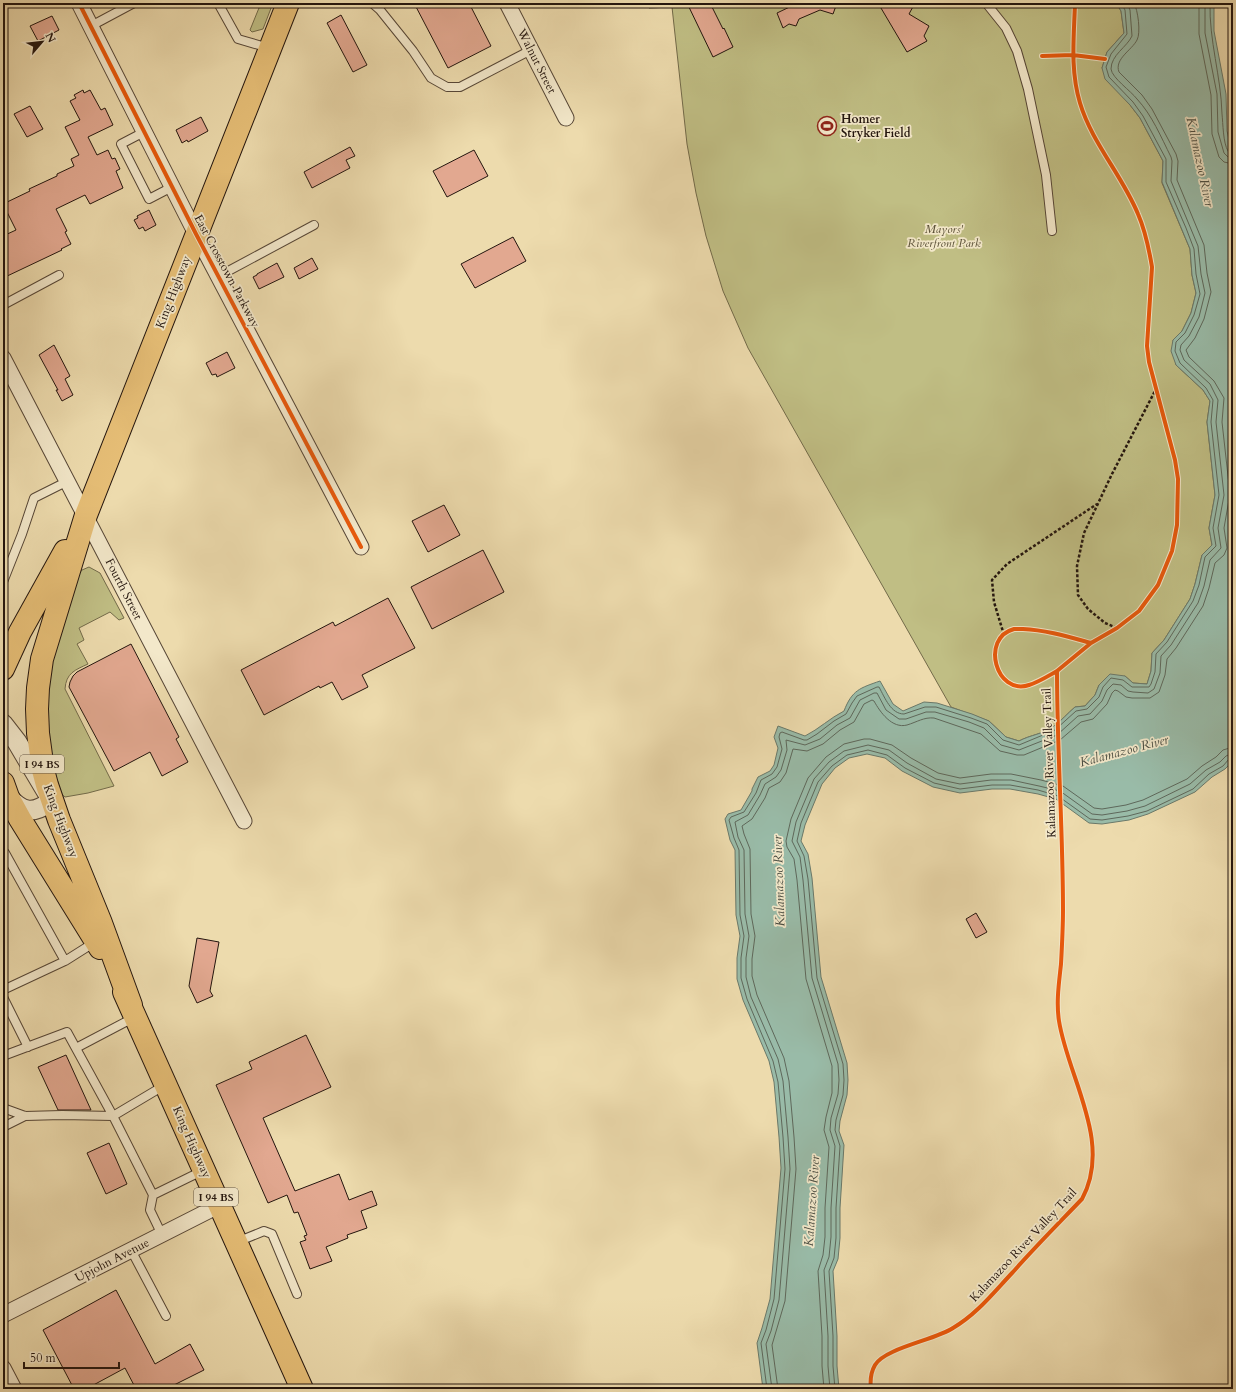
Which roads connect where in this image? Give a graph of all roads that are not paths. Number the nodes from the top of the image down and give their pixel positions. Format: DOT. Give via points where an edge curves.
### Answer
graph roads {
  1 [pos="79,3"];
  2 [pos="134,3"];
  3 [pos="218,3"];
  4 [pos="288,3"];
  5 [pos="372,3"];
  6 [pos="507,3"];
  7 [pos="986,3"];
  8 [pos="91,26"];
  9 [pos="270,48"];
  10 [pos="531,50"];
  11 [pos="566,118"];
  12 [pos="144,132"];
  13 [pos="172,187"];
  14 [pos="314,226"];
  15 [pos="1052,231"];
  16 [pos="196,234"];
  17 [pos="59,275"];
  18 [pos="219,276"];
  19 [pos="3,305"];
  20 [pos="3,358"];
  21 [pos="68,481"];
  22 [pos="86,515"];
  23 [pos="361,547"];
  24 [pos="3,582"];
  25 [pos="3,669"];
  26 [pos="3,724"];
  27 [pos="4,791"];
  28 [pos="52,801"];
  29 [pos="244,821"];
  30 [pos="3,852"];
  31 [pos="96,942"];
  32 [pos="65,961"];
  33 [pos="3,990"];
  34 [pos="3,997"];
  35 [pos="133,1011"];
  36 [pos="28,1047"];
  37 [pos="76,1048"];
  38 [pos="3,1056"];
  39 [pos="166,1084"];
  40 [pos="3,1108"];
  41 [pos="25,1116"];
  42 [pos="113,1116"];
  43 [pos="3,1128"];
  44 [pos="204,1170"];
  45 [pos="152,1195"];
  46 [pos="220,1205"];
  47 [pos="162,1235"];
  48 [pos="237,1242"];
  49 [pos="131,1250"];
  50 [pos="297,1294"];
  51 [pos="3,1315"];
  52 [pos="166,1316"];
  53 [pos="3,1368"];
  54 [pos="14,1389"];
  55 [pos="302,1389"];
  1 -- 8 [label="street, East Crosstown Parkway"];
  2 -- 8 [label="lane"];
  3 -- 9 [label="lane" via="238,39"];
  4 -- 9 [label="main road, King Highway / I 94 BS"];
  5 -- 10 [label="lane" via="413,51 431,78 446,87 460,87"];
  6 -- 10 [label="street, Walnut Street"];
  7 -- 15 [label="lane" via="1006,28 1017,50 1046,175"];
  8 -- 12 [label="street, East Crosstown Parkway"];
  9 -- 16 [label="main road, King Highway / I 94 BS"];
  10 -- 11 [label="street, Walnut Street"];
  12 -- 13 [label="street, East Crosstown Parkway"];
  12 -- 13 [label="lane" via="121,144 149,199"];
  13 -- 16 [label="street, East Crosstown Parkway"];
  14 -- 18 [label="lane"];
  16 -- 18 [label="street, East Crosstown Parkway"];
  16 -- 22 [label="main road, King Highway / I 94 BS"];
  17 -- 19 [label="lane"];
  18 -- 23 [label="street, East Crosstown Parkway"];
  20 -- 21 [label="street, Fourth Street"];
  21 -- 22 [label="street, Fourth Street"];
  21 -- 24 [label="lane" via="34,498"];
  22 -- 25 [label="main road, King Highway / I 94 BS" via="24,625"];
  22 -- 28 [label="main road, King Highway / I 94 BS" via="42,659 38,688 38,733 43,770"];
  22 -- 29 [label="street, Fourth Street"];
  26 -- 28 [label="street"];
  27 -- 28 [label="street" via="18,806 30,811"];
  27 -- 31 [label="main road, King Highway / I 94 BS"];
  28 -- 35 [label="main road, King Highway / I 94 BS" via="102,923"];
  30 -- 32 [label="lane"];
  31 -- 32 [label="lane"];
  31 -- 35 [label="main road, King Highway / I 94 BS"];
  32 -- 33 [label="lane"];
  34 -- 36 [label="lane"];
  35 -- 37 [label="lane"];
  35 -- 39 [label="main road, King Highway / I 94 BS"];
  36 -- 37 [label="lane" via="67,1032"];
  36 -- 38 [label="lane"];
  37 -- 42 [label="lane"];
  39 -- 42 [label="lane"];
  39 -- 44 [label="main road, King Highway / I 94 BS"];
  40 -- 41 [label="lane"];
  41 -- 42 [label="lane"];
  41 -- 43 [label="lane"];
  42 -- 45 [label="lane"];
  44 -- 45 [label="lane"];
  44 -- 46 [label="main road, King Highway / I 94 BS"];
  45 -- 47 [label="lane" via="150,1210"];
  46 -- 47 [label="street, Upjohn Avenue"];
  46 -- 48 [label="main road, King Highway / I 94 BS"];
  47 -- 49 [label="street, Upjohn Avenue"];
  48 -- 50 [label="lane" via="264,1231 272,1234"];
  48 -- 55 [label="main road, King Highway / I 94 BS"];
  49 -- 51 [label="street, Upjohn Avenue"];
  49 -- 52 [label="lane"];
  53 -- 54 [label="street"];
}
